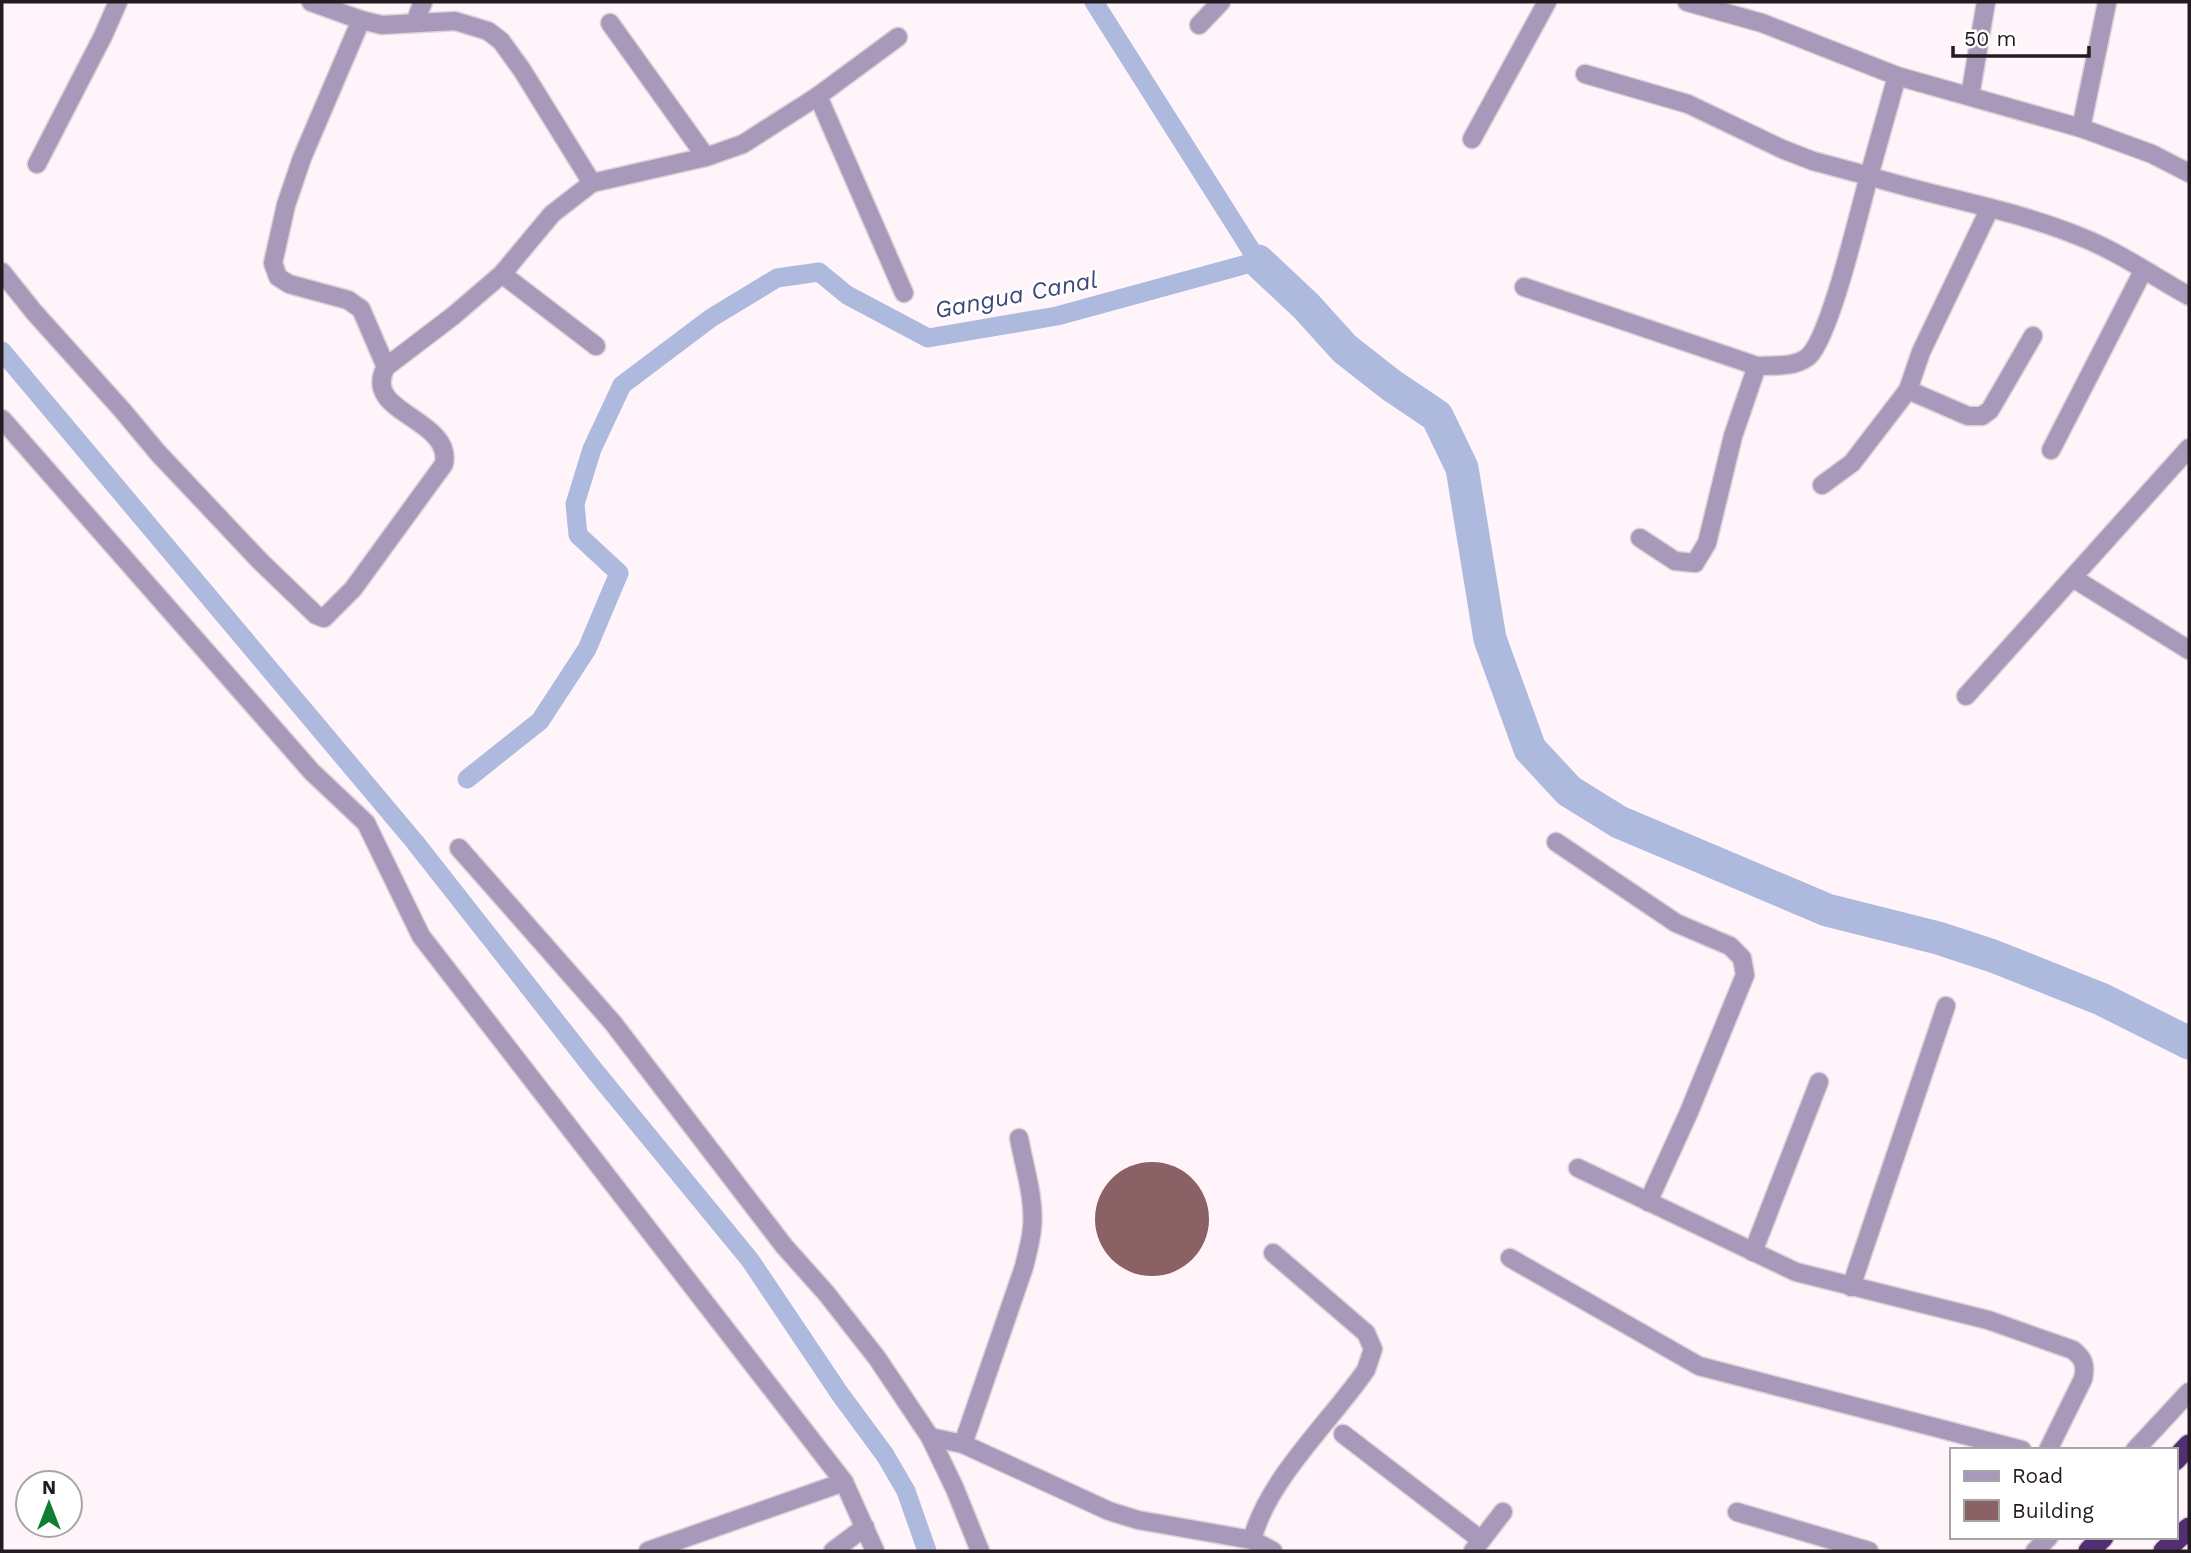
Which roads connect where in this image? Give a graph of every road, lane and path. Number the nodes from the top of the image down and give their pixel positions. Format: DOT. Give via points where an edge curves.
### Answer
graph roads {
  1 [pos="118,2"];
  2 [pos="314,2"];
  3 [pos="423,2"];
  4 [pos="1221,2"];
  5 [pos="1547,2"];
  6 [pos="1687,2"];
  7 [pos="1986,2"];
  8 [pos="2107,3"];
  9 [pos="361,20"];
  10 [pos="415,22"];
  11 [pos="610,23"];
  12 [pos="1199,25"];
  13 [pos="898,37"];
  14 [pos="1586,74"];
  15 [pos="1897,76"];
  16 [pos="818,96"];
  17 [pos="1970,96"];
  18 [pos="2081,128"];
  19 [pos="1472,139"];
  20 [pos="706,157"];
  21 [pos="37,164"];
  22 [pos="2189,173"];
  23 [pos="1869,176"];
  24 [pos="592,183"];
  25 [pos="1990,208"];
  26 [pos="2143,271"];
  27 [pos="2,272"];
  28 [pos="502,274"];
  29 [pos="1524,287"];
  30 [pos="904,293"];
  31 [pos="2189,296"];
  32 [pos="2033,336"];
  33 [pos="596,346"];
  34 [pos="1757,366"];
  35 [pos="386,367"];
  36 [pos="1908,390"];
  37 [pos="2,419"];
  38 [pos="2189,448"];
  39 [pos="2051,450"];
  40 [pos="1822,485"];
  41 [pos="1640,538"];
  42 [pos="2073,578"];
  43 [pos="2189,650"];
  44 [pos="1966,696"];
  45 [pos="1556,842"];
  46 [pos="460,848"];
  47 [pos="1946,1006"];
  48 [pos="1819,1082"];
  49 [pos="1019,1138"];
  50 [pos="1578,1168"];
  51 [pos="1648,1202"];
  52 [pos="1753,1252"];
  53 [pos="1273,1254"];
  54 [pos="1510,1258"];
  55 [pos="1851,1287"];
  56 [pos="2189,1392"];
  57 [pos="1343,1434"];
  58 [pos="930,1437"];
  59 [pos="963,1444"];
  60 [pos="2189,1445"];
  61 [pos="2014,1448"];
  62 [pos="2049,1448"];
  63 [pos="2137,1448"];
  64 [pos="2177,1458"];
  65 [pos="844,1482"];
  66 [pos="1503,1512"];
  67 [pos="1737,1512"];
  68 [pos="865,1527"];
  69 [pos="2189,1528"];
  70 [pos="1252,1541"];
  71 [pos="1477,1546"];
  72 [pos="648,1551"];
  73 [pos="833,1551"];
  74 [pos="875,1551"];
  75 [pos="980,1551"];
  76 [pos="1273,1551"];
  77 [pos="1869,1551"];
  78 [pos="2164,1551"];
  1 -- 21 [label="street"];
  2 -- 9 [label="street"];
  3 -- 10 [label="street"];
  4 -- 12 [label="street"];
  5 -- 19 [label="street"];
  6 -- 15 [label="street" via="1762,23"];
  7 -- 17 [label="street"];
  8 -- 18 [label="street"];
  9 -- 10 [label="street" via="396,26"];
  9 -- 35 [label="street" via="302,158 273,263 278,276 289,284 348,300 361,309"];
  10 -- 24 [label="street" via="470,24 501,41"];
  11 -- 20 [label="street"];
  13 -- 16 [label="street"];
  14 -- 23 [label="street" via="1688,104 1782,149"];
  15 -- 17 [label="street"];
  15 -- 23 [label="street"];
  16 -- 20 [label="street" via="743,144"];
  16 -- 30 [label="street"];
  17 -- 18 [label="street"];
  18 -- 22 [label="street"];
  20 -- 24 [label="street"];
  23 -- 25 [label="street"];
  23 -- 34 [label="street" via="1817,344 1795,364"];
  24 -- 28 [label="street" via="552,214"];
  25 -- 26 [label="street" via="2109,248"];
  25 -- 36 [label="street" via="1921,352"];
  26 -- 31 [label="street"];
  26 -- 39 [label="street"];
  27 -- 35 [label="street" via="158,453 321,618 330,615 353,589 444,464 446,453 439,439 384,396 380,385"];
  28 -- 33 [label="street"];
  28 -- 35 [label="street"];
  29 -- 34 [label="street"];
  32 -- 36 [label="street" via="1990,410 1982,416 1968,416"];
  34 -- 41 [label="street" via="1733,436 1707,543 1695,563 1675,561"];
  36 -- 40 [label="street" via="1852,463"];
  37 -- 65 [label="street" via="312,772 366,823 421,936"];
  38 -- 42 [label="street"];
  42 -- 43 [label="street"];
  42 -- 44 [label="street"];
  45 -- 51 [label="street" via="1676,923 1730,946 1744,964 1745,975 1695,1100"];
  46 -- 58 [label="street" via="614,1023 784,1246 877,1358"];
  47 -- 55 [label="street"];
  48 -- 52 [label="street"];
  49 -- 59 [label="street" via="1031,1207 1030,1242"];
  50 -- 51 [label="street"];
  51 -- 52 [label="street"];
  52 -- 55 [label="street" via="1796,1272"];
  53 -- 70 [label="street" via="1366,1333 1373,1349 1366,1370 1262,1509"];
  54 -- 61 [label="street" via="1699,1366"];
  55 -- 62 [label="street" via="1988,1320 2082,1357 2083,1379"];
  56 -- 63 [label="street"];
  57 -- 71 [label="street"];
  58 -- 59 [label="street"];
  58 -- 75 [label="street"];
  59 -- 70 [label="street" via="1109,1511"];
  60 -- 64 [label="highway"];
  65 -- 68 [label="street"];
  65 -- 72 [label="street"];
  66 -- 71 [label="street"];
  67 -- 77 [label="street"];
  68 -- 73 [label="street"];
  68 -- 74 [label="street"];
  69 -- 78 [label="highway"];
  70 -- 76 [label="street"];
}
